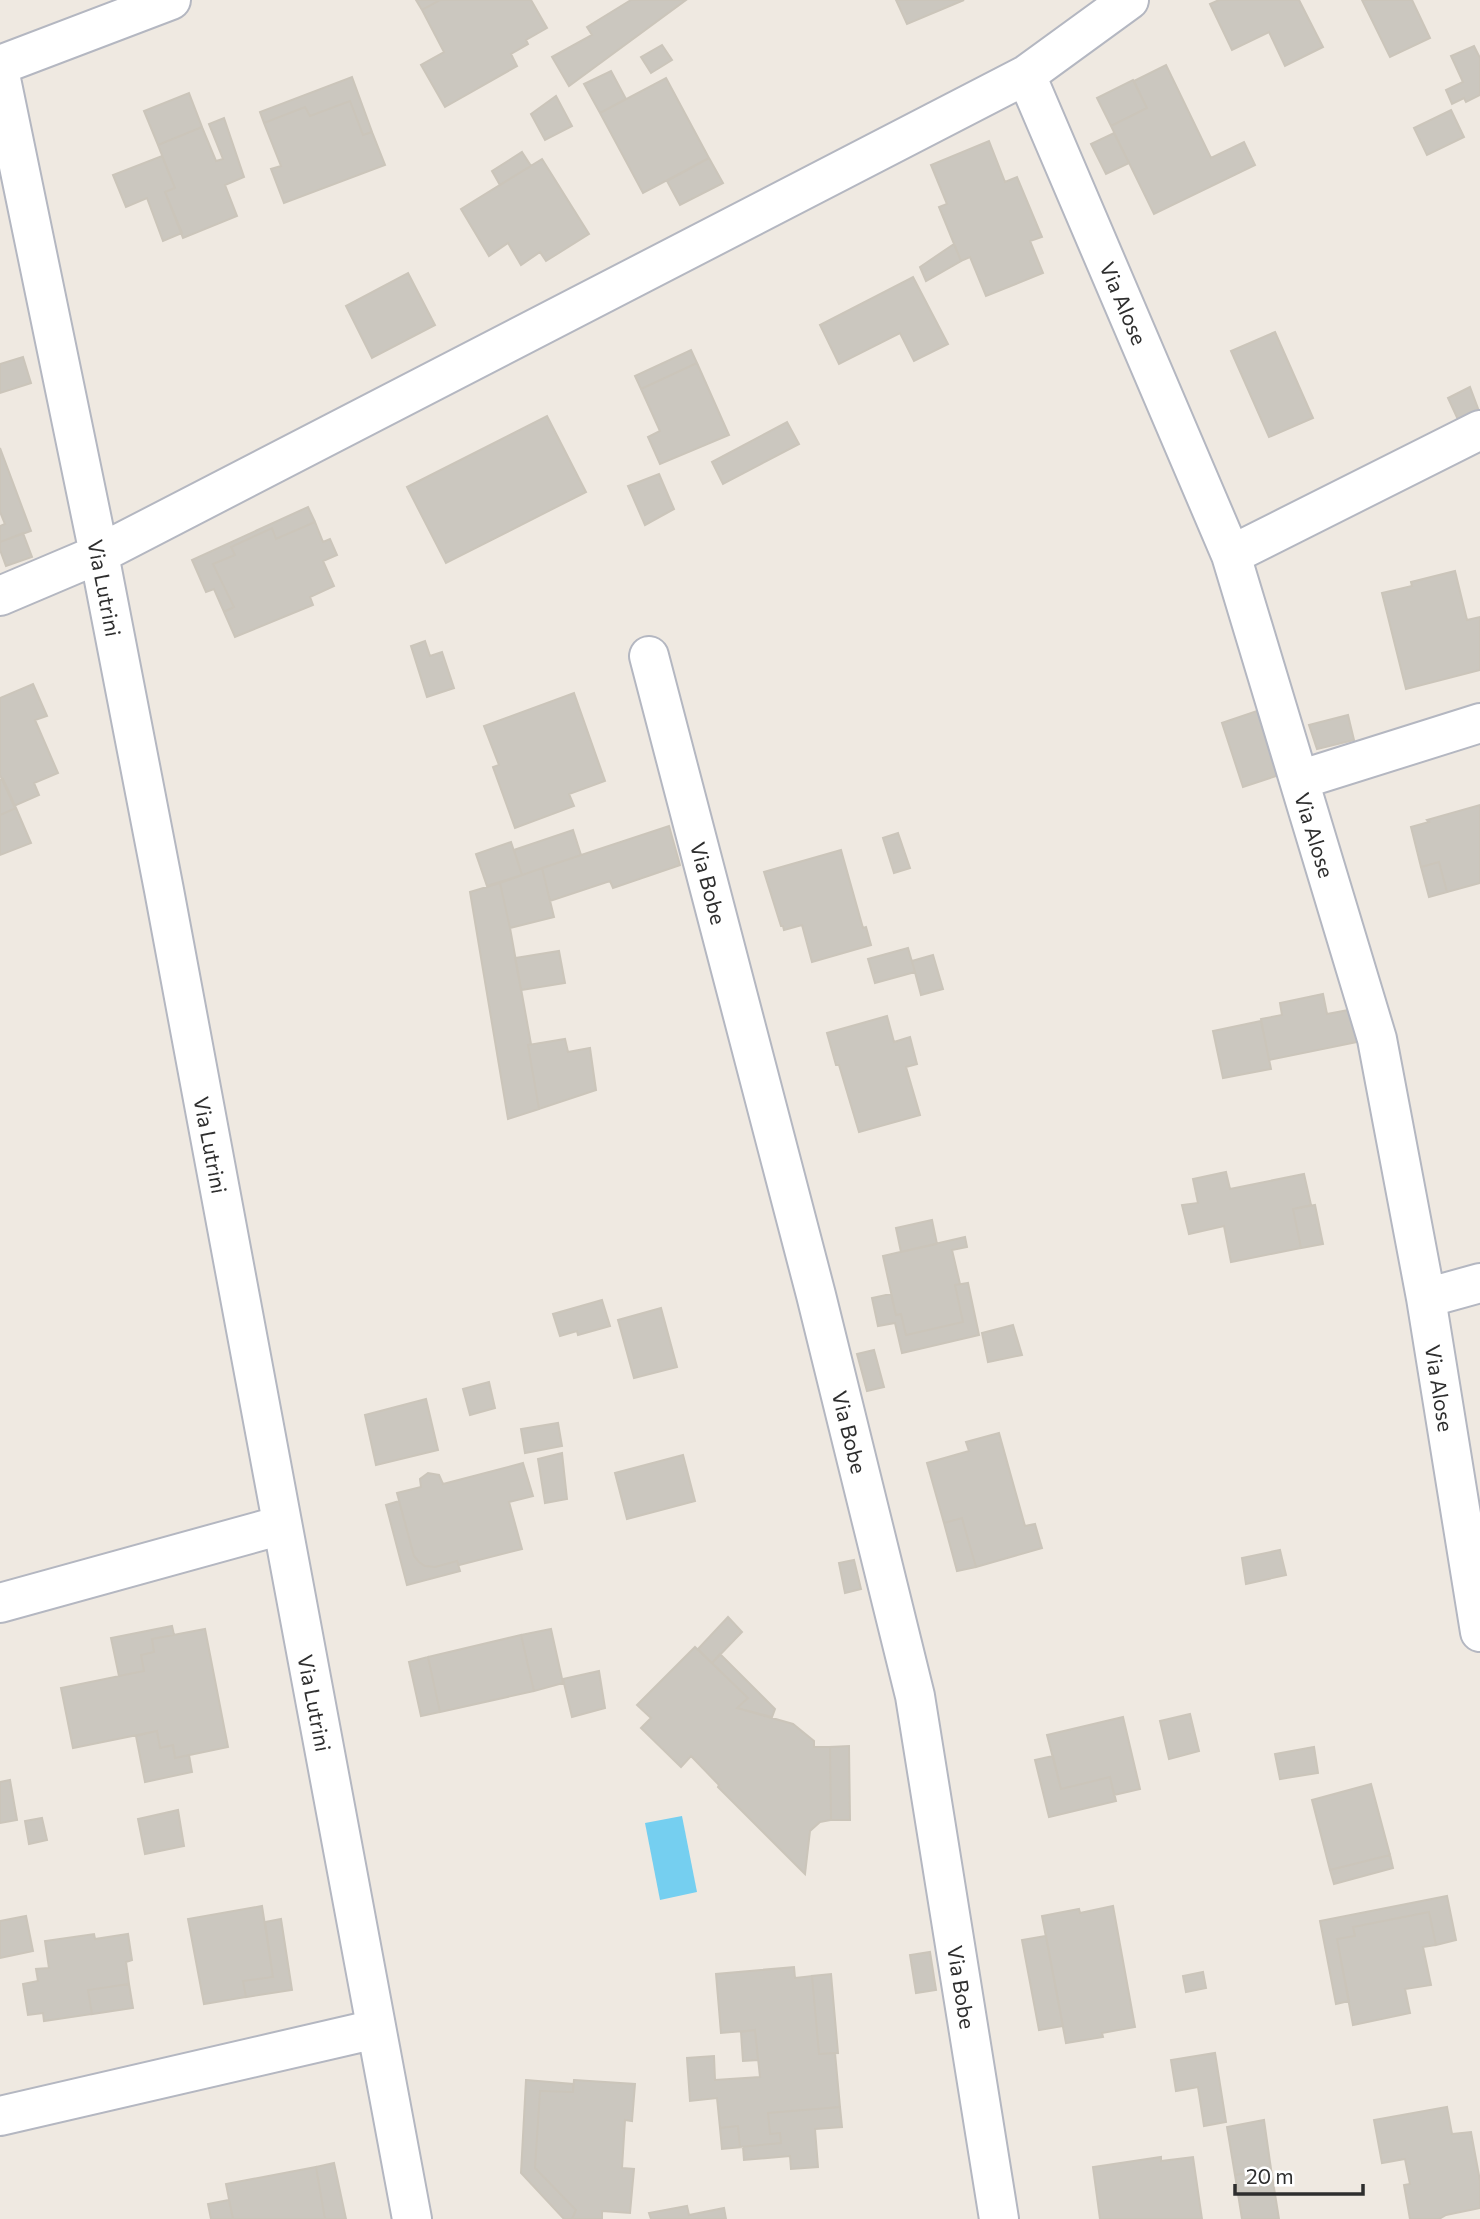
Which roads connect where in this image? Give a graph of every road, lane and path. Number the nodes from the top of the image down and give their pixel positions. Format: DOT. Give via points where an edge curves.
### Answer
graph roads {
  1 [pos="172,0"];
  2 [pos="1129,0"];
  3 [pos="0,65"];
  4 [pos="0,74"];
  5 [pos="1026,75"];
  6 [pos="1480,430"];
  7 [pos="99,554"];
  8 [pos="1231,555"];
  9 [pos="0,596"];
  10 [pos="649,656"];
  11 [pos="1480,723"];
  12 [pos="1299,780"];
  13 [pos="1480,1283"];
  14 [pos="1426,1298"];
  15 [pos="282,1525"];
  16 [pos="0,1603"];
  17 [pos="1480,1632"];
  18 [pos="376,2029"];
  19 [pos="0,2116"];
  20 [pos="412,2219"];
  21 [pos="999,2219"];
  1 -- 3 [label="street"];
  2 -- 5 [label="street"];
  4 -- 7 [label="street, Via Lutrini"];
  5 -- 7 [label="street"];
  5 -- 8 [label="street, Via Alose"];
  6 -- 8 [label="street"];
  7 -- 9 [label="street"];
  7 -- 15 [label="street, Via Lutrini"];
  8 -- 12 [label="street, Via Alose"];
  10 -- 21 [label="street, Via Bobe" via="915,1696"];
  11 -- 12 [label="street"];
  12 -- 14 [label="street, Via Alose" via="1377,1039"];
  13 -- 14 [label="street"];
  14 -- 17 [label="street, Via Alose"];
  15 -- 16 [label="street"];
  15 -- 18 [label="street, Via Lutrini"];
  18 -- 19 [label="street"];
  18 -- 20 [label="street, Via Lutrini"];
}
